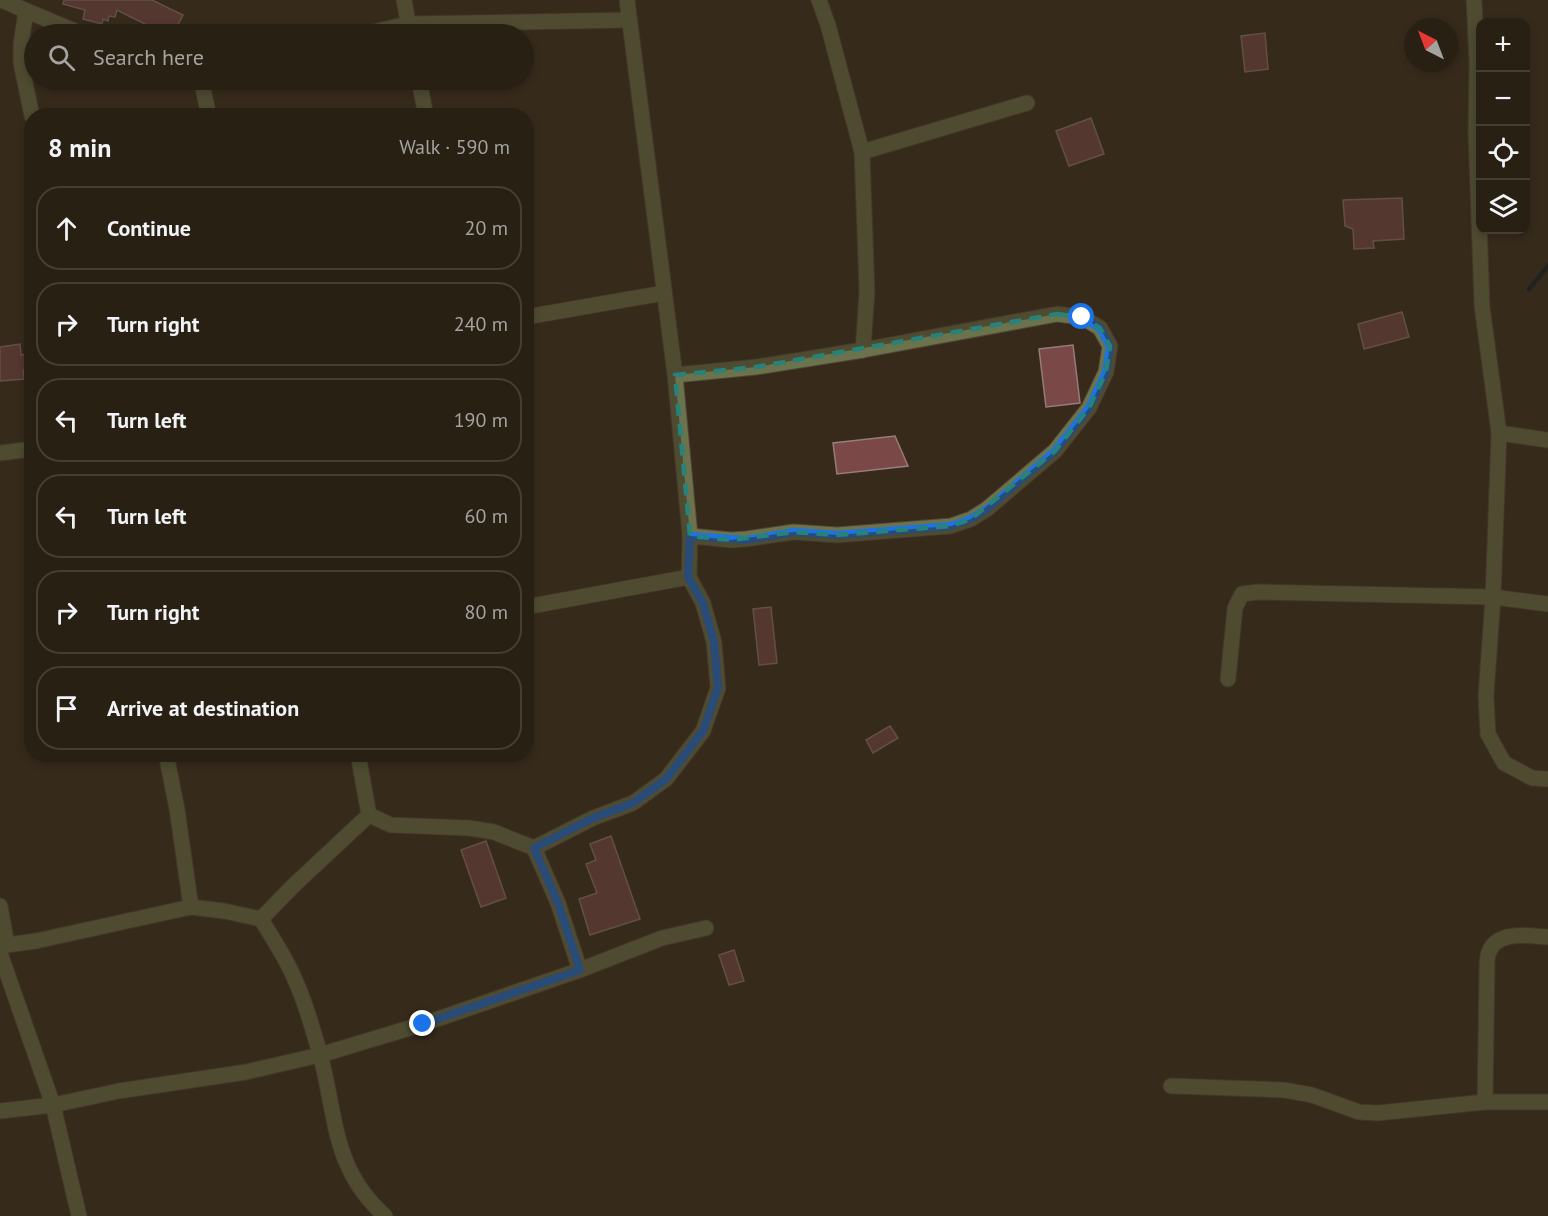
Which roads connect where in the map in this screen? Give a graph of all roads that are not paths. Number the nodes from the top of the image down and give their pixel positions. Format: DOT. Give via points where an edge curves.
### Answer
graph roads {
  1 [pos="2,0"];
  2 [pos="404,0"];
  3 [pos="627,0"];
  4 [pos="819,0"];
  5 [pos="1474,0"];
  6 [pos="26,11"];
  7 [pos="628,20"];
  8 [pos="24,24"];
  9 [pos="24,24"];
  10 [pos="58,24"];
  11 [pos="408,24"];
  12 [pos="531,24"];
  13 [pos="24,77"];
  14 [pos="27,90"];
  15 [pos="204,90"];
  16 [pos="421,90"];
  17 [pos="1027,103"];
  18 [pos="30,108"];
  19 [pos="207,108"];
  20 [pos="424,108"];
  21 [pos="862,152"];
  22 [pos="664,293"];
  23 [pos="534,316"];
  24 [pos="864,350"];
  25 [pos="675,375"];
  26 [pos="1499,433"];
  27 [pos="1548,440"];
  28 [pos="24,450"];
  29 [pos="0,453"];
  30 [pos="690,536"];
  31 [pos="688,577"];
  32 [pos="1493,597"];
  33 [pos="1548,604"];
  34 [pos="534,606"];
  35 [pos="1228,679"];
  36 [pos="168,762"];
  37 [pos="359,762"];
  38 [pos="1548,779"];
  39 [pos="369,815"];
  40 [pos="534,848"];
  41 [pos="0,906"];
  42 [pos="191,907"];
  43 [pos="261,919"];
  44 [pos="706,928"];
  45 [pos="1548,937"];
  46 [pos="2,948"];
  47 [pos="580,970"];
  48 [pos="320,1055"];
  49 [pos="1171,1086"];
  50 [pos="1485,1102"];
  51 [pos="1548,1102"];
  52 [pos="53,1105"];
  53 [pos="0,1111"];
  54 [pos="79,1216"];
  55 [pos="385,1216"];
  1 -- 6 [label="street"];
  2 -- 11 [label="street"];
  3 -- 7 [label="street"];
  4 -- 21 [label="street"];
  5 -- 26 [label="street" via="1482,306"];
  6 -- 8 [label="street"];
  6 -- 10 [label="street"];
  7 -- 12 [label="street"];
  7 -- 22 [label="street"];
  9 -- 13 [label="street"];
  14 -- 18 [label="street"];
  15 -- 19 [label="street"];
  16 -- 20 [label="street"];
  17 -- 21 [label="street"];
  21 -- 24 [label="street" via="867,292"];
  22 -- 23 [label="street"];
  22 -- 25 [label="street"];
  24 -- 25 [label="street"];
  24 -- 30 [label="street" via="1057,314 1082,317 1100,328 1110,346 1106,372 1089,408 1055,451 971,519 951,526 837,535 794,532 746,540"];
  25 -- 30 [label="street"];
  26 -- 27 [label="street"];
  26 -- 32 [label="street"];
  28 -- 29 [label="street"];
  30 -- 31 [label="street"];
  31 -- 34 [label="street"];
  31 -- 40 [label="street" via="703,603 714,642 718,688 703,731 666,779 633,803"];
  32 -- 33 [label="street"];
  32 -- 35 [label="street" via="1242,594 1235,608"];
  32 -- 38 [label="street" via="1486,696 1488,734 1504,763 1532,778"];
  36 -- 42 [label="street"];
  37 -- 39 [label="street"];
  39 -- 40 [label="street" via="391,825 494,832"];
  39 -- 43 [label="street"];
  40 -- 47 [label="street" via="558,903"];
  41 -- 46 [label="street"];
  42 -- 43 [label="street"];
  42 -- 46 [label="street"];
  43 -- 48 [label="street" via="288,964"];
  44 -- 47 [label="street" via="662,938"];
  45 -- 50 [label="street" via="1510,936 1497,941 1489,951"];
  46 -- 52 [label="street"];
  47 -- 48 [label="street"];
  48 -- 52 [label="street" via="246,1072"];
  48 -- 55 [label="street" via="340,1150 352,1178"];
  49 -- 50 [label="street" via="1284,1090 1312,1095 1359,1112 1378,1113"];
  50 -- 51 [label="street"];
  52 -- 53 [label="street"];
  52 -- 54 [label="street"];
}
